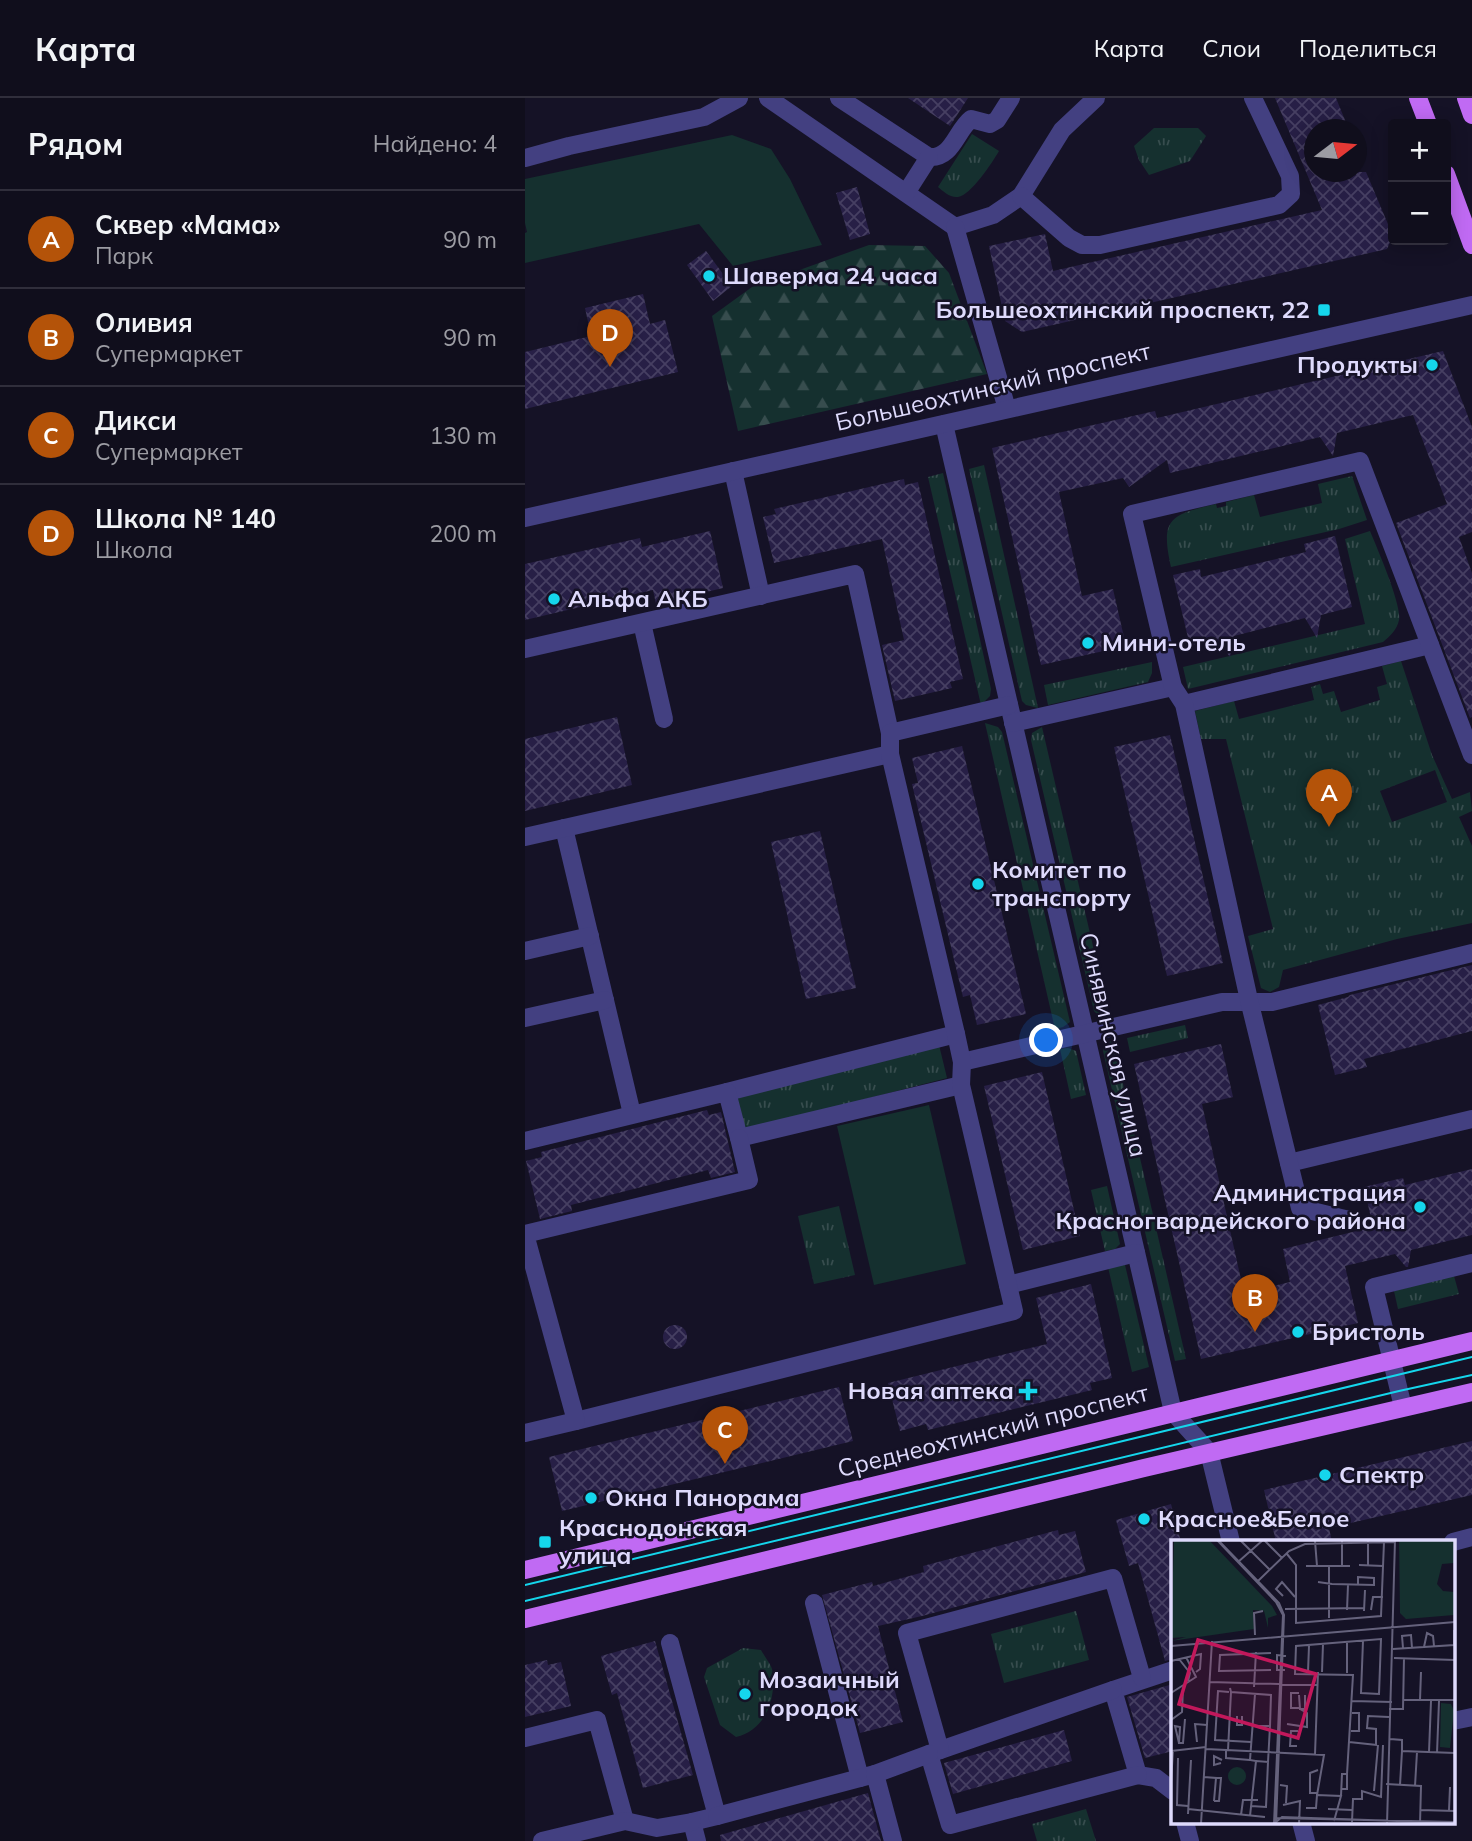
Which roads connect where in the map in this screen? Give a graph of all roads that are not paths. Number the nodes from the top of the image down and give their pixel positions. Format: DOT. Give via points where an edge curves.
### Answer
graph roads {
  1 [pos="739,98"];
  2 [pos="768,98"];
  3 [pos="839,98"];
  4 [pos="1011,98"];
  5 [pos="1096,98"];
  6 [pos="1254,98"];
  7 [pos="1418,98"];
  8 [pos="1465,98"];
  9 [pos="1472,116"];
  10 [pos="1426,119"];
  11 [pos="929,157"];
  12 [pos="525,158"];
  13 [pos="1449,182"];
  14 [pos="906,194"];
  15 [pos="1021,196"];
  16 [pos="954,227"];
  17 [pos="1472,245"];
  18 [pos="1472,305"];
  19 [pos="1007,410"];
  20 [pos="944,424"];
  21 [pos="733,471"];
  22 [pos="525,517"];
  23 [pos="761,596"];
  24 [pos="642,623"];
  25 [pos="1430,645"];
  26 [pos="525,649"];
  27 [pos="1173,687"];
  28 [pos="1184,704"];
  29 [pos="1011,714"];
  30 [pos="664,719"];
  31 [pos="890,733"];
  32 [pos="890,754"];
  33 [pos="1472,755"];
  34 [pos="564,828"];
  35 [pos="525,837"];
  36 [pos="590,936"];
  37 [pos="525,951"];
  38 [pos="1472,953"];
  39 [pos="605,1000"];
  40 [pos="1249,1000"];
  41 [pos="525,1018"];
  42 [pos="956,1034"];
  43 [pos="1085,1034"];
  44 [pos="962,1062"];
  45 [pos="961,1085"];
  46 [pos="727,1091"];
  47 [pos="632,1114"];
  48 [pos="1472,1119"];
  49 [pos="739,1138"];
  50 [pos="525,1140"];
  51 [pos="1289,1163"];
  52 [pos="1349,1220"];
  53 [pos="1136,1253"];
  54 [pos="1472,1264"];
  55 [pos="1008,1285"];
  56 [pos="1472,1341"];
  57 [pos="1392,1360"];
  58 [pos="1472,1391"];
  59 [pos="1403,1407"];
  60 [pos="1173,1412"];
  61 [pos="576,1420"];
  62 [pos="525,1433"];
  63 [pos="1209,1452"];
  64 [pos="1472,1537"];
  65 [pos="1231,1540"];
  66 [pos="1455,1541"];
  67 [pos="525,1570"];
  68 [pos="814,1602"];
  69 [pos="525,1619"];
  70 [pos="670,1643"];
  71 [pos="1171,1671"];
  72 [pos="1142,1678"];
  73 [pos="1113,1690"];
  74 [pos="525,1738"];
  75 [pos="935,1752"];
  76 [pos="1138,1775"];
  77 [pos="868,1776"];
  78 [pos="1171,1789"];
  79 [pos="717,1816"];
  80 [pos="625,1821"];
  81 [pos="692,1822"];
  82 [pos="1186,1824"];
  83 [pos="952,1833"];
  84 [pos="542,1841"];
  85 [pos="697,1841"];
  86 [pos="893,1841"];
  87 [pos="1190,1841"];
  1 -- 12 [label="street" via="704,117"];
  2 -- 14 [label="street"];
  3 -- 11 [label="street"];
  4 -- 11 [label="street" via="997,120 990,124 971,119 945,154"];
  5 -- 15 [label="street" via="1062,130"];
  6 -- 15 [label="street" via="1290,176 1291,194 1279,205 1083,245"];
  7 -- 10 [label="main road"];
  8 -- 9 [label="main road"];
  11 -- 14 [label="street"];
  13 -- 17 [label="main road"];
  14 -- 16 [label="street"];
  15 -- 16 [label="street" via="993,215"];
  16 -- 19 [label="street"];
  18 -- 19 [label="street, Большеохтинский проспект"];
  19 -- 20 [label="street, Большеохтинский проспект"];
  20 -- 21 [label="street, Большеохтинский проспект"];
  20 -- 29 [label="street, Синявинская улица"];
  21 -- 22 [label="street, Большеохтинский проспект"];
  21 -- 23 [label="street"];
  23 -- 24 [label="street"];
  23 -- 31 [label="street" via="855,574"];
  24 -- 26 [label="street"];
  24 -- 30 [label="street"];
  25 -- 27 [label="street" via="1360,461 1132,514"];
  25 -- 28 [label="street"];
  25 -- 33 [label="street"];
  27 -- 28 [label="street"];
  27 -- 29 [label="street"];
  28 -- 40 [label="street"];
  29 -- 31 [label="street"];
  29 -- 43 [label="street, Синявинская улица"];
  31 -- 32 [label="street"];
  32 -- 34 [label="street"];
  32 -- 42 [label="street"];
  34 -- 35 [label="street"];
  34 -- 36 [label="street"];
  36 -- 37 [label="street"];
  36 -- 39 [label="street"];
  38 -- 40 [label="street" via="1272,1002"];
  39 -- 41 [label="street"];
  39 -- 47 [label="street"];
  40 -- 43 [label="street" via="1221,1002"];
  40 -- 51 [label="street"];
  42 -- 44 [label="street"];
  42 -- 46 [label="street"];
  43 -- 44 [label="street"];
  43 -- 53 [label="street, Синявинская улица"];
  44 -- 45 [label="street"];
  45 -- 49 [label="street"];
  45 -- 55 [label="street"];
  46 -- 47 [label="street"];
  46 -- 49 [label="street"];
  47 -- 50 [label="street"];
  48 -- 51 [label="street"];
  49 -- 61 [label="street" via="749,1180 525,1234"];
  51 -- 52 [label="street" via="1300,1208"];
  53 -- 55 [label="street"];
  53 -- 60 [label="street, Синявинская улица"];
  54 -- 57 [label="street" via="1374,1287"];
  55 -- 61 [label="street" via="1014,1311"];
  56 -- 57 [label="main road, Среднеохтинский проспект"];
  57 -- 59 [label="street"];
  57 -- 60 [label="main road, Среднеохтинский проспект"];
  58 -- 59 [label="main road"];
  59 -- 63 [label="main road"];
  60 -- 63 [label="street, Синявинская улица"];
  60 -- 67 [label="main road, Среднеохтинский проспект"];
  61 -- 62 [label="street"];
  63 -- 65 [label="street, Синявинская улица"];
  63 -- 69 [label="main road"];
  64 -- 66 [label="street"];
  68 -- 77 [label="street"];
  70 -- 79 [label="street"];
  71 -- 72 [label="street"];
  72 -- 73 [label="street"];
  72 -- 75 [label="street" via="1113,1578 907,1633"];
  73 -- 75 [label="street"];
  73 -- 76 [label="street"];
  74 -- 80 [label="street" via="597,1720"];
  75 -- 77 [label="street"];
  75 -- 83 [label="street"];
  76 -- 78 [label="street" via="1156,1778"];
  76 -- 83 [label="street"];
  77 -- 79 [label="street"];
  77 -- 86 [label="street"];
  79 -- 81 [label="street"];
  80 -- 81 [label="street" via="657,1828"];
  80 -- 84 [label="street"];
  81 -- 85 [label="street"];
  82 -- 87 [label="street"];
}
